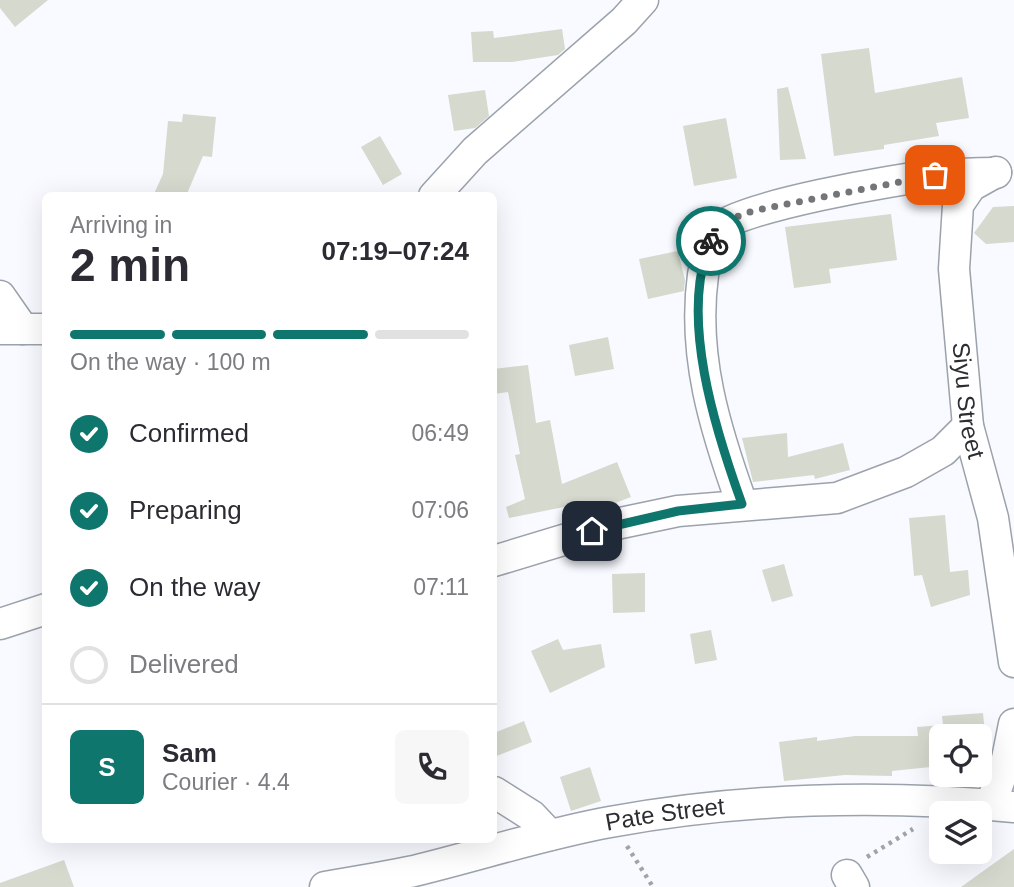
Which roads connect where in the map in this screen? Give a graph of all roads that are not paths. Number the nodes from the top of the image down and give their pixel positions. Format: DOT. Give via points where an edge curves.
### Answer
graph roads {
  1 [pos="643,0"];
  2 [pos="1005,171"];
  3 [pos="437,192"];
  4 [pos="0,296"];
  5 [pos="23,329"];
  6 [pos="968,426"];
  7 [pos="742,504"];
  8 [pos="497,560"];
  9 [pos="42,610"];
  10 [pos="0,624"];
  11 [pos="1014,662"];
  12 [pos="1014,724"];
  13 [pos="497,794"];
  14 [pos="1002,806"];
  15 [pos="550,835"];
  16 [pos="325,887"];
  1 -- 3 [label="street" via="475,151"];
  2 -- 6 [label="street, Siyu Street" via="971,186 958,205 954,269"];
  2 -- 7 [label="street" via="935,175 774,206 735,217 716,229 704,271 700,342 706,387"];
  4 -- 5 [label="street"];
  6 -- 7 [label="street" via="943,451 906,472 837,498"];
  6 -- 11 [label="street, Siyu Street" via="993,518"];
  7 -- 8 [label="street" via="616,524"];
  9 -- 10 [label="street"];
  12 -- 14 [label="street"];
  13 -- 15 [label="street" via="532,816"];
  14 -- 15 [label="street, Pate Street" via="878,801 771,804 611,822"];
  15 -- 16 [label="street, Pate Street" via="412,871"];
}
